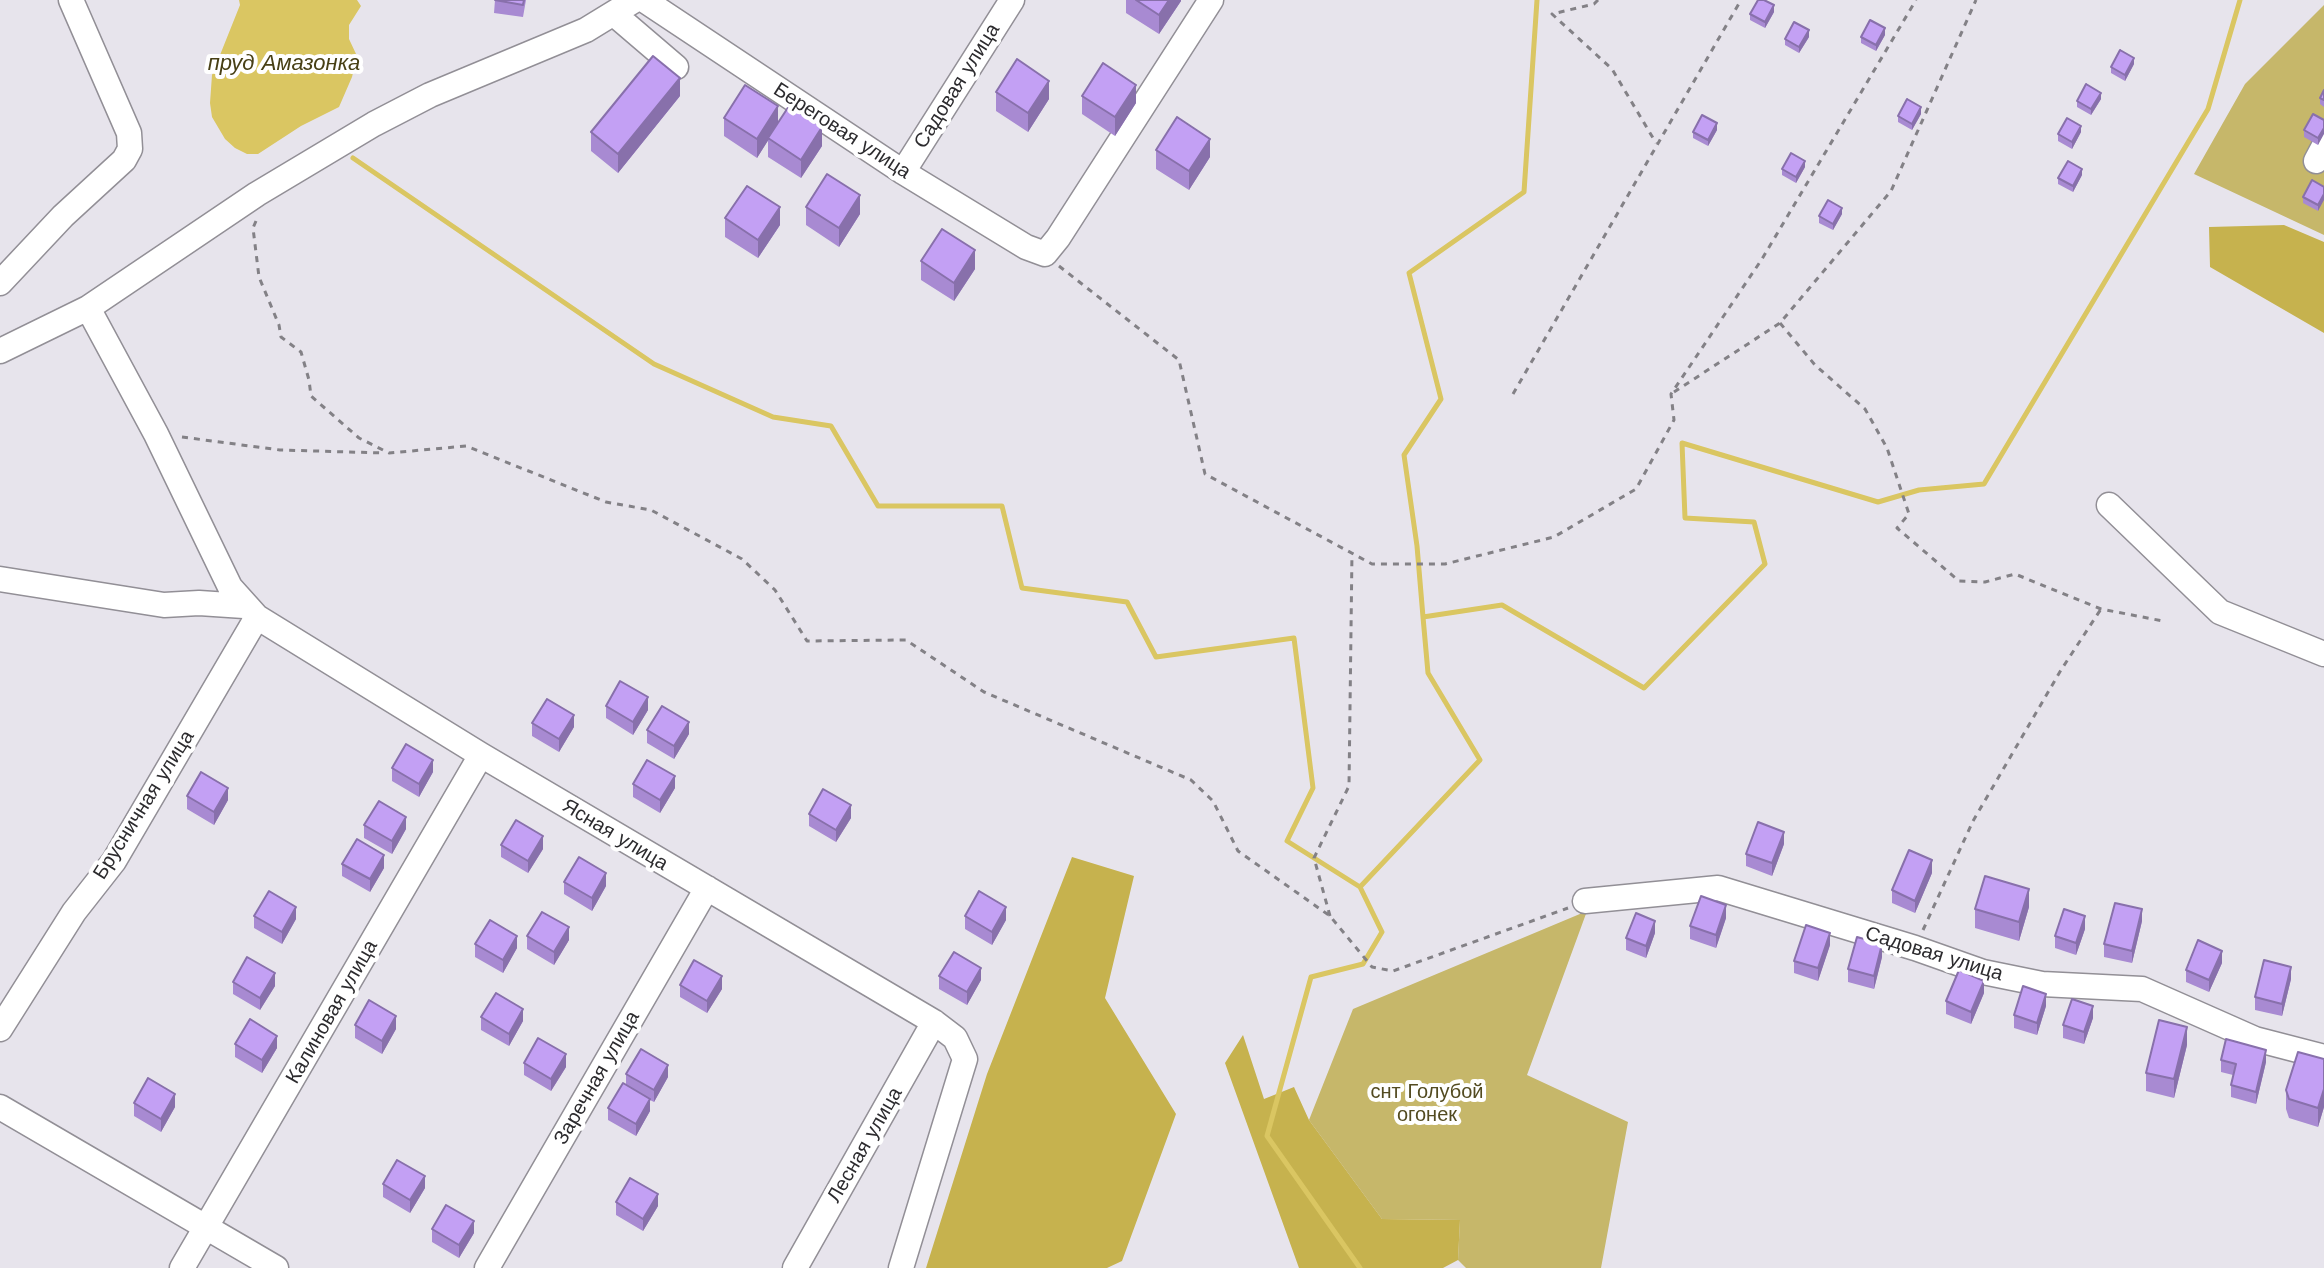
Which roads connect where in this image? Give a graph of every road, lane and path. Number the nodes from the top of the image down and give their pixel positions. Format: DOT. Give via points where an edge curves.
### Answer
graph roads {
  1 [pos="71,0"];
  2 [pos="635,0"];
  3 [pos="644,0"];
  4 [pos="1012,0"];
  5 [pos="1211,0"];
  6 [pos="1598,0"];
  7 [pos="1741,0"];
  8 [pos="1916,0"];
  9 [pos="1976,0"];
  10 [pos="614,14"];
  11 [pos="676,67"];
  12 [pos="1657,144"];
  13 [pos="903,172"];
  14 [pos="257,194"];
  15 [pos="1045,254"];
  16 [pos="0,283"];
  17 [pos="88,308"];
  18 [pos="1780,323"];
  19 [pos="0,351"];
  20 [pos="1513,394"];
  21 [pos="1671,394"];
  22 [pos="156,434"];
  23 [pos="389,453"];
  24 [pos="2109,505"];
  25 [pos="1352,552"];
  26 [pos="218,563"];
  27 [pos="0,579"];
  28 [pos="199,603"];
  29 [pos="2101,609"];
  30 [pos="250,612"];
  31 [pos="2163,621"];
  32 [pos="2324,654"];
  33 [pos="481,755"];
  34 [pos="707,888"];
  35 [pos="1585,901"];
  36 [pos="1330,916"];
  37 [pos="1915,948"];
  38 [pos="934,1022"];
  39 [pos="0,1029"];
  40 [pos="2324,1057"];
  41 [pos="0,1107"];
  42 [pos="206,1227"];
  43 [pos="182,1268"];
  44 [pos="276,1268"];
  45 [pos="487,1268"];
  46 [pos="795,1268"];
  47 [pos="901,1268"];
  1 -- 16 [label="street" via="129,133 130,149"];
  2 -- 10 [label="street"];
  3 -- 13 [label="street, Береговая улица"];
  4 -- 13 [label="street, Садовая улица"];
  5 -- 15 [label="street"];
  6 -- 12 [label="path" via="1552,14 1612,69"];
  7 -- 12 [label="path"];
  8 -- 21 [label="path" via="1762,259"];
  9 -- 18 [label="path" via="1891,191"];
  10 -- 11 [label="street"];
  10 -- 14 [label="street" via="430,95"];
  12 -- 20 [label="path"];
  13 -- 15 [label="street, Береговая улица"];
  14 -- 17 [label="street"];
  14 -- 23 [label="path" via="253,228 259,277 281,337 301,352 311,396 359,438"];
  15 -- 25 [label="path" via="1179,360 1205,474"];
  17 -- 19 [label="street"];
  17 -- 22 [label="street"];
  18 -- 21 [label="path"];
  18 -- 29 [label="path" via="1815,365 1865,409 1887,448 1909,514 1897,528 1959,581 1985,582 2015,574"];
  21 -- 25 [label="path" via="1674,420 1636,489 1554,537 1445,564 1372,564"];
  22 -- 23 [label="path" via="280,450"];
  22 -- 26 [label="street"];
  23 -- 36 [label="path" via="466,446 606,502 651,510 742,559 775,590 807,641 906,640 984,692 1191,780 1213,801 1238,851"];
  24 -- 32 [label="street" via="2220,612"];
  25 -- 36 [label="path" via="1349,786 1314,858"];
  26 -- 28 [label="street" via="215,580"];
  26 -- 30 [label="street"];
  27 -- 28 [label="street" via="164,605"];
  28 -- 30 [label="street"];
  29 -- 31 [label="path"];
  29 -- 37 [label="path" via="1973,821"];
  30 -- 33 [label="street, Ясная улица"];
  30 -- 39 [label="street, Брусничная улица" via="114,861 74,912"];
  33 -- 34 [label="street, Ясная улица"];
  33 -- 42 [label="street, Калиновая улица"];
  34 -- 38 [label="street, Ясная улица"];
  34 -- 45 [label="street, Заречная улица"];
  35 -- 36 [label="path" via="1393,971 1372,967"];
  35 -- 37 [label="street, Садовая улица" via="1718,888"];
  37 -- 40 [label="street, Садовая улица" via="1983,972 2042,984 2142,989 2255,1039"];
  38 -- 46 [label="street, Лесная улица"];
  38 -- 47 [label="street, Ясная улица" via="955,1038 965,1059"];
  41 -- 42 [label="street"];
  42 -- 43 [label="street, Калиновая улица"];
  42 -- 44 [label="street"];
}
